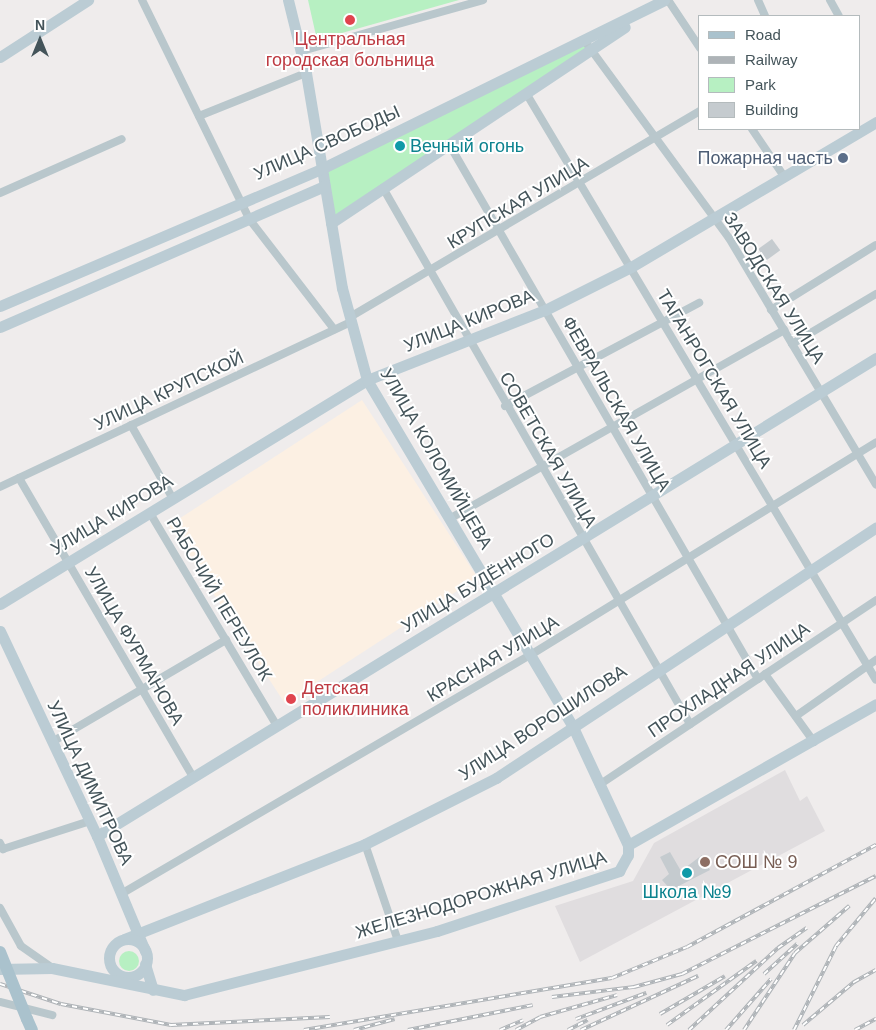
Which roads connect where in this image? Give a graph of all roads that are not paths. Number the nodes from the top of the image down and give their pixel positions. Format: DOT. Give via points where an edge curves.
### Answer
graph roads {
  1 [pos="88,0"];
  2 [pos="142,0"];
  3 [pos="288,0"];
  4 [pos="483,0"];
  5 [pos="664,0"];
  6 [pos="668,0"];
  7 [pos="758,0"];
  8 [pos="830,0"];
  9 [pos="765,15"];
  10 [pos="838,15"];
  11 [pos="587,45"];
  12 [pos="698,45"];
  13 [pos="302,51"];
  14 [pos="0,57"];
  15 [pos="306,73"];
  16 [pos="526,93"];
  17 [pos="698,113"];
  18 [pos="198,116"];
  19 [pos="876,121"];
  20 [pos="753,130"];
  21 [pos="860,130"];
  22 [pos="861,130"];
  23 [pos="122,139"];
  24 [pos="654,140"];
  25 [pos="449,144"];
  26 [pos="323,168"];
  27 [pos="783,175"];
  28 [pos="581,183"];
  29 [pos="325,186"];
  30 [pos="383,188"];
  31 [pos="0,193"];
  32 [pos="240,201"];
  33 [pos="712,219"];
  34 [pos="250,220"];
  35 [pos="331,223"];
  36 [pos="500,231"];
  37 [pos="876,245"];
  38 [pos="631,267"];
  39 [pos="430,272"];
  40 [pos="876,294"];
  41 [pos="699,303"];
  42 [pos="0,306"];
  43 [pos="545,310"];
  44 [pos="771,310"];
  45 [pos="351,319"];
  46 [pos="663,322"];
  47 [pos="0,327"];
  48 [pos="334,329"];
  49 [pos="784,330"];
  50 [pos="468,340"];
  51 [pos="792,344"];
  52 [pos="876,358"];
  53 [pos="578,367"];
  54 [pos="697,379"];
  55 [pos="367,380"];
  56 [pos="822,393"];
  57 [pos="506,406"];
  58 [pos="131,425"];
  59 [pos="612,427"];
  60 [pos="876,442"];
  61 [pos="736,445"];
  62 [pos="857,453"];
  63 [pos="541,467"];
  64 [pos="19,478"];
  65 [pos="876,485"];
  66 [pos="0,487"];
  67 [pos="652,497"];
  68 [pos="173,499"];
  69 [pos="772,506"];
  70 [pos="150,512"];
  71 [pos="449,519"];
  72 [pos="876,526"];
  73 [pos="583,539"];
  74 [pos="688,558"];
  75 [pos="68,562"];
  76 [pos="810,570"];
  77 [pos="494,594"];
  78 [pos="618,600"];
  79 [pos="876,600"];
  80 [pos="0,604"];
  81 [pos="842,623"];
  82 [pos="726,625"];
  83 [pos="0,631"];
  84 [pos="226,640"];
  85 [pos="532,654"];
  86 [pos="876,660"];
  87 [pos="868,666"];
  88 [pos="658,669"];
  89 [pos="765,674"];
  90 [pos="758,679"];
  91 [pos="876,680"];
  92 [pos="142,689"];
  93 [pos="876,704"];
  94 [pos="796,716"];
  95 [pos="690,724"];
  96 [pos="572,725"];
  97 [pos="277,726"];
  98 [pos="52,742"];
  99 [pos="814,742"];
  100 [pos="193,777"];
  101 [pos="599,785"];
  102 [pos="90,821"];
  103 [pos="98,836"];
  104 [pos="365,844"];
  105 [pos="628,845"];
  106 [pos="1,846"];
  107 [pos="121,894"];
  108 [pos="0,908"];
  109 [pos="137,932"];
  110 [pos="124,939"];
  111 [pos="398,941"];
  112 [pos="145,951"];
  113 [pos="0,952"];
  114 [pos="145,964"];
  115 [pos="52,968"];
  116 [pos="0,969"];
  117 [pos="128,976"];
  118 [pos="106,980"];
  119 [pos="153,990"];
  120 [pos="0,1002"];
  121 [pos="52,1016"];
  122 [pos="30,1025"];
  1 -- 14 [label="street"];
  2 -- 18 [label="street"];
  3 -- 13 [label="street, УЛИЦА КОЛОМИЙЦЕВА"];
  4 -- 13 [label="street"];
  5 -- 11 [label="street, УЛИЦА СВОБОДЫ"];
  6 -- 12 [label="street"];
  7 -- 9 [label="street"];
  8 -- 10 [label="street"];
  11 -- 16 [label="street, УЛИЦА СВОБОДЫ"];
  11 -- 24 [label="street, ЗАВОДСКАЯ УЛИЦА"];
  11 -- 26 [label="street, УЛИЦА СВОБОДЫ"];
  13 -- 15 [label="street, УЛИЦА КОЛОМИЙЦЕВА"];
  15 -- 18 [label="street"];
  15 -- 26 [label="street, УЛИЦА КОЛОМИЙЦЕВА"];
  16 -- 25 [label="street, УЛИЦА СВОБОДЫ"];
  16 -- 28 [label="street, ТАГАНРОГСКАЯ УЛИЦА"];
  17 -- 24 [label="street, КРУПСКАЯ УЛИЦА"];
  18 -- 32 [label="street"];
  19 -- 22 [label="street, УЛИЦА КИРОВА"];
  20 -- 27 [label="street"];
  21 -- 27 [label="street, УЛИЦА КИРОВА"];
  23 -- 31 [label="street"];
  24 -- 28 [label="street, КРУПСКАЯ УЛИЦА"];
  24 -- 33 [label="street, ЗАВОДСКАЯ УЛИЦА"];
  25 -- 30 [label="street, УЛИЦА СВОБОДЫ"];
  25 -- 36 [label="street, ФЕВРАЛЬСКАЯ УЛИЦА"];
  26 -- 29 [label="street, УЛИЦА КОЛОМИЙЦЕВА"];
  26 -- 32 [label="street, УЛИЦА СВОБОДЫ"];
  27 -- 33 [label="street, УЛИЦА КИРОВА"];
  28 -- 36 [label="street, КРУПСКАЯ УЛИЦА"];
  28 -- 38 [label="street, ТАГАНРОГСКАЯ УЛИЦА"];
  29 -- 34 [label="street"];
  29 -- 35 [label="street, УЛИЦА КОЛОМИЙЦЕВА"];
  30 -- 35 [label="street, УЛИЦА СВОБОДЫ"];
  30 -- 39 [label="street, СОВЕТСКАЯ УЛИЦА"];
  32 -- 34 [label="street"];
  32 -- 42 [label="street, УЛИЦА СВОБОДЫ"];
  33 -- 38 [label="street, УЛИЦА КИРОВА"];
  33 -- 44 [label="street, ЗАВОДСКАЯ УЛИЦА"];
  34 -- 47 [label="street"];
  34 -- 48 [label="street"];
  35 -- 45 [label="street, УЛИЦА КОЛОМИЙЦЕВА"];
  36 -- 39 [label="street, КРУПСКАЯ УЛИЦА"];
  36 -- 43 [label="street, ФЕВРАЛЬСКАЯ УЛИЦА"];
  37 -- 44 [label="street"];
  38 -- 43 [label="street, УЛИЦА КИРОВА"];
  38 -- 46 [label="street, ТАГАНРОГСКАЯ УЛИЦА"];
  39 -- 45 [label="street, КРУПСКАЯ УЛИЦА"];
  39 -- 50 [label="street, СОВЕТСКАЯ УЛИЦА"];
  40 -- 51 [label="street"];
  41 -- 46 [label="street"];
  43 -- 50 [label="street, УЛИЦА КИРОВА"];
  43 -- 53 [label="street, ФЕВРАЛЬСКАЯ УЛИЦА"];
  44 -- 49 [label="street, ЗАВОДСКАЯ УЛИЦА"];
  45 -- 48 [label="street, УЛИЦА КРУПСКОЙ"];
  45 -- 55 [label="street, УЛИЦА КОЛОМИЙЦЕВА"];
  46 -- 53 [label="street"];
  46 -- 54 [label="street, ТАГАНРОГСКАЯ УЛИЦА"];
  48 -- 58 [label="street, УЛИЦА КРУПСКОЙ"];
  49 -- 51 [label="street, ЗАВОДСКАЯ УЛИЦА"];
  49 -- 54 [label="street"];
  50 -- 55 [label="street, УЛИЦА КИРОВА"];
  50 -- 57 [label="street, СОВЕТСКАЯ УЛИЦА"];
  51 -- 56 [label="street, ЗАВОДСКАЯ УЛИЦА"];
  52 -- 56 [label="street, УЛИЦА БУДЁННОГО"];
  53 -- 57 [label="street"];
  53 -- 59 [label="street, ФЕВРАЛЬСКАЯ УЛИЦА"];
  54 -- 59 [label="street"];
  54 -- 61 [label="street, ТАГАНРОГСКАЯ УЛИЦА"];
  55 -- 68 [label="street, УЛИЦА КИРОВА"];
  55 -- 71 [label="street, УЛИЦА КОЛОМИЙЦЕВА"];
  56 -- 61 [label="street, УЛИЦА БУДЁННОГО"];
  56 -- 62 [label="street, ЗАВОДСКАЯ УЛИЦА"];
  57 -- 63 [label="street, СОВЕТСКАЯ УЛИЦА"];
  58 -- 64 [label="street, УЛИЦА КРУПСКОЙ"];
  58 -- 68 [label="street, РАБОЧИЙ ПЕРЕУЛОК"];
  59 -- 63 [label="street"];
  59 -- 67 [label="street, ФЕВРАЛЬСКАЯ УЛИЦА"];
  60 -- 62 [label="street, КРАСНАЯ УЛИЦА"];
  61 -- 67 [label="street, УЛИЦА БУДЁННОГО"];
  61 -- 69 [label="street, ТАГАНРОГСКАЯ УЛИЦА"];
  62 -- 65 [label="street, ЗАВОДСКАЯ УЛИЦА"];
  62 -- 69 [label="street, КРАСНАЯ УЛИЦА"];
  63 -- 71 [label="street"];
  63 -- 73 [label="street, СОВЕТСКАЯ УЛИЦА"];
  64 -- 66 [label="street, УЛИЦА КРУПСКОЙ"];
  64 -- 75 [label="street, УЛИЦА ФУРМАНОВА"];
  67 -- 73 [label="street, УЛИЦА БУДЁННОГО"];
  67 -- 74 [label="street, ФЕВРАЛЬСКАЯ УЛИЦА"];
  68 -- 70 [label="street, УЛИЦА КИРОВА"];
  69 -- 74 [label="street, КРАСНАЯ УЛИЦА"];
  69 -- 76 [label="street, ТАГАНРОГСКАЯ УЛИЦА"];
  70 -- 75 [label="street, УЛИЦА КИРОВА"];
  70 -- 84 [label="street, РАБОЧИЙ ПЕРЕУЛОК"];
  71 -- 77 [label="street, УЛИЦА КОЛОМИЙЦЕВА"];
  72 -- 76 [label="street, УЛИЦА ВОРОШИЛОВА"];
  73 -- 77 [label="street, УЛИЦА БУДЁННОГО"];
  73 -- 78 [label="street, СОВЕТСКАЯ УЛИЦА"];
  74 -- 78 [label="street, КРАСНАЯ УЛИЦА"];
  74 -- 82 [label="street, ФЕВРАЛЬСКАЯ УЛИЦА"];
  75 -- 80 [label="street, УЛИЦА КИРОВА"];
  75 -- 92 [label="street, УЛИЦА ФУРМАНОВА"];
  76 -- 81 [label="street, ТАГАНРОГСКАЯ УЛИЦА"];
  76 -- 82 [label="street, УЛИЦА ВОРОШИЛОВА"];
  77 -- 85 [label="street, УЛИЦА КОЛОМИЙЦЕВА"];
  77 -- 97 [label="street, УЛИЦА БУДЁННОГО"];
  78 -- 85 [label="street, КРАСНАЯ УЛИЦА"];
  78 -- 88 [label="street, СОВЕТСКАЯ УЛИЦА"];
  79 -- 81 [label="street, ПРОХЛАДНАЯ УЛИЦА"];
  81 -- 87 [label="street, ТАГАНРОГСКАЯ УЛИЦА"];
  81 -- 89 [label="street, ПРОХЛАДНАЯ УЛИЦА"];
  82 -- 88 [label="street, УЛИЦА ВОРОШИЛОВА"];
  82 -- 90 [label="street, ФЕВРАЛЬСКАЯ УЛИЦА"];
  83 -- 98 [label="street, УЛИЦА ДИМИТРОВА"];
  84 -- 92 [label="street"];
  84 -- 97 [label="street, РАБОЧИЙ ПЕРЕУЛОК"];
  85 -- 96 [label="street, УЛИЦА КОЛОМИЙЦЕВА"];
  85 -- 107 [label="street, КРАСНАЯ УЛИЦА"];
  86 -- 87 [label="street"];
  87 -- 91 [label="street, ТАГАНРОГСКАЯ УЛИЦА"];
  87 -- 94 [label="street"];
  88 -- 95 [label="street, СОВЕТСКАЯ УЛИЦА"];
  88 -- 96 [label="street, УЛИЦА ВОРОШИЛОВА"];
  89 -- 90 [label="street, ПРОХЛАДНАЯ УЛИЦА"];
  89 -- 94 [label="street"];
  90 -- 95 [label="street, ПРОХЛАДНАЯ УЛИЦА"];
  92 -- 98 [label="street"];
  92 -- 100 [label="street, УЛИЦА ФУРМАНОВА"];
  93 -- 99 [label="street, ЖЕЛЕЗНОДОРОЖНАЯ УЛИЦА"];
  94 -- 99 [label="street"];
  95 -- 101 [label="street, ПРОХЛАДНАЯ УЛИЦА"];
  96 -- 101 [label="street, УЛИЦА КОЛОМИЙЦЕВА"];
  96 -- 104 [label="street, УЛИЦА ВОРОШИЛОВА" via="496,778"];
  97 -- 100 [label="street, УЛИЦА БУДЁННОГО"];
  98 -- 102 [label="street, УЛИЦА ДИМИТРОВА"];
  99 -- 105 [label="street, ЖЕЛЕЗНОДОРОЖНАЯ УЛИЦА"];
  100 -- 103 [label="street, УЛИЦА БУДЁННОГО"];
  101 -- 105 [label="street, УЛИЦА КОЛОМИЙЦЕВА"];
  102 -- 103 [label="street, УЛИЦА ДИМИТРОВА"];
  102 -- 106 [label="street"];
  103 -- 107 [label="street, УЛИЦА ДИМИТРОВА"];
  104 -- 109 [label="street, УЛИЦА ВОРОШИЛОВА"];
  104 -- 111 [label="street"];
  105 -- 111 [label="street, ЖЕЛЕЗНОДОРОЖНАЯ УЛИЦА" via="628,855 619,871 602,879"];
  107 -- 109 [label="street, УЛИЦА ДИМИТРОВА"];
  108 -- 115 [label="street" via="21,946"];
  109 -- 110 [label="street, УЛИЦА ВОРОШИЛОВА"];
  109 -- 112 [label="street, УЛИЦА ДИМИТРОВА"];
  110 -- 112 [label="street" via="137,942"];
  110 -- 117 [label="street" via="113,946 109,958 113,970"];
  111 -- 119 [label="street, ЖЕЛЕЗНОДОРОЖНАЯ УЛИЦА" via="184,995"];
  112 -- 114 [label="street"];
  113 -- 122 [label="main road, bridge"];
  114 -- 117 [label="street"];
  114 -- 119 [label="street"];
  115 -- 116 [label="street, ЖЕЛЕЗНОДОРОЖНАЯ УЛИЦА"];
  115 -- 118 [label="street, ЖЕЛЕЗНОДОРОЖНАЯ УЛИЦА"];
  117 -- 118 [label="street"];
  117 -- 119 [label="street"];
  118 -- 119 [label="street, ЖЕЛЕЗНОДОРОЖНАЯ УЛИЦА"];
  120 -- 121 [label="street"];
}
